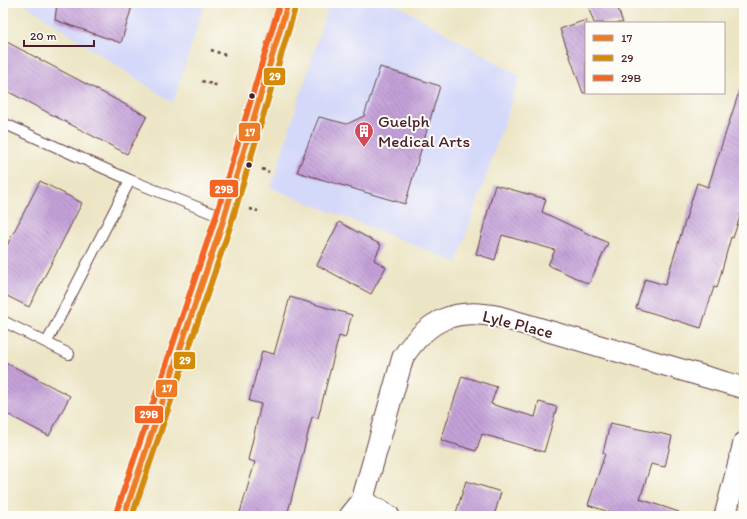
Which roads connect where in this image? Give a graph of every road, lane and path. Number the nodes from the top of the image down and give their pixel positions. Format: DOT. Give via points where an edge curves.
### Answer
graph roads {
  1 [pos="288,3"];
  2 [pos="211,50"];
  3 [pos="228,56"];
  4 [pos="202,81"];
  5 [pos="219,86"];
  6 [pos="3,122"];
  7 [pos="130,180"];
  8 [pos="224,218"];
  9 [pos="3,321"];
  10 [pos="47,342"];
  11 [pos="69,354"];
  12 [pos="744,388"];
  13 [pos="744,443"];
  14 [pos="356,509"];
  15 [pos="124,516"];
  16 [pos="389,516"];
  17 [pos="725,516"];
  1 -- 8 [label="main road"];
  2 -- 3 [label="path"];
  4 -- 5 [label="path"];
  6 -- 7 [label="lane"];
  7 -- 8 [label="lane"];
  7 -- 10 [label="lane"];
  8 -- 15 [label="main road"];
  9 -- 10 [label="lane"];
  10 -- 11 [label="lane"];
  12 -- 14 [label="street, Lyle Place" via="500,317 480,313 444,319 428,328 414,341 403,357"];
  13 -- 17 [label="street"];
  14 -- 16 [label="street, Lyle Place"];
}
